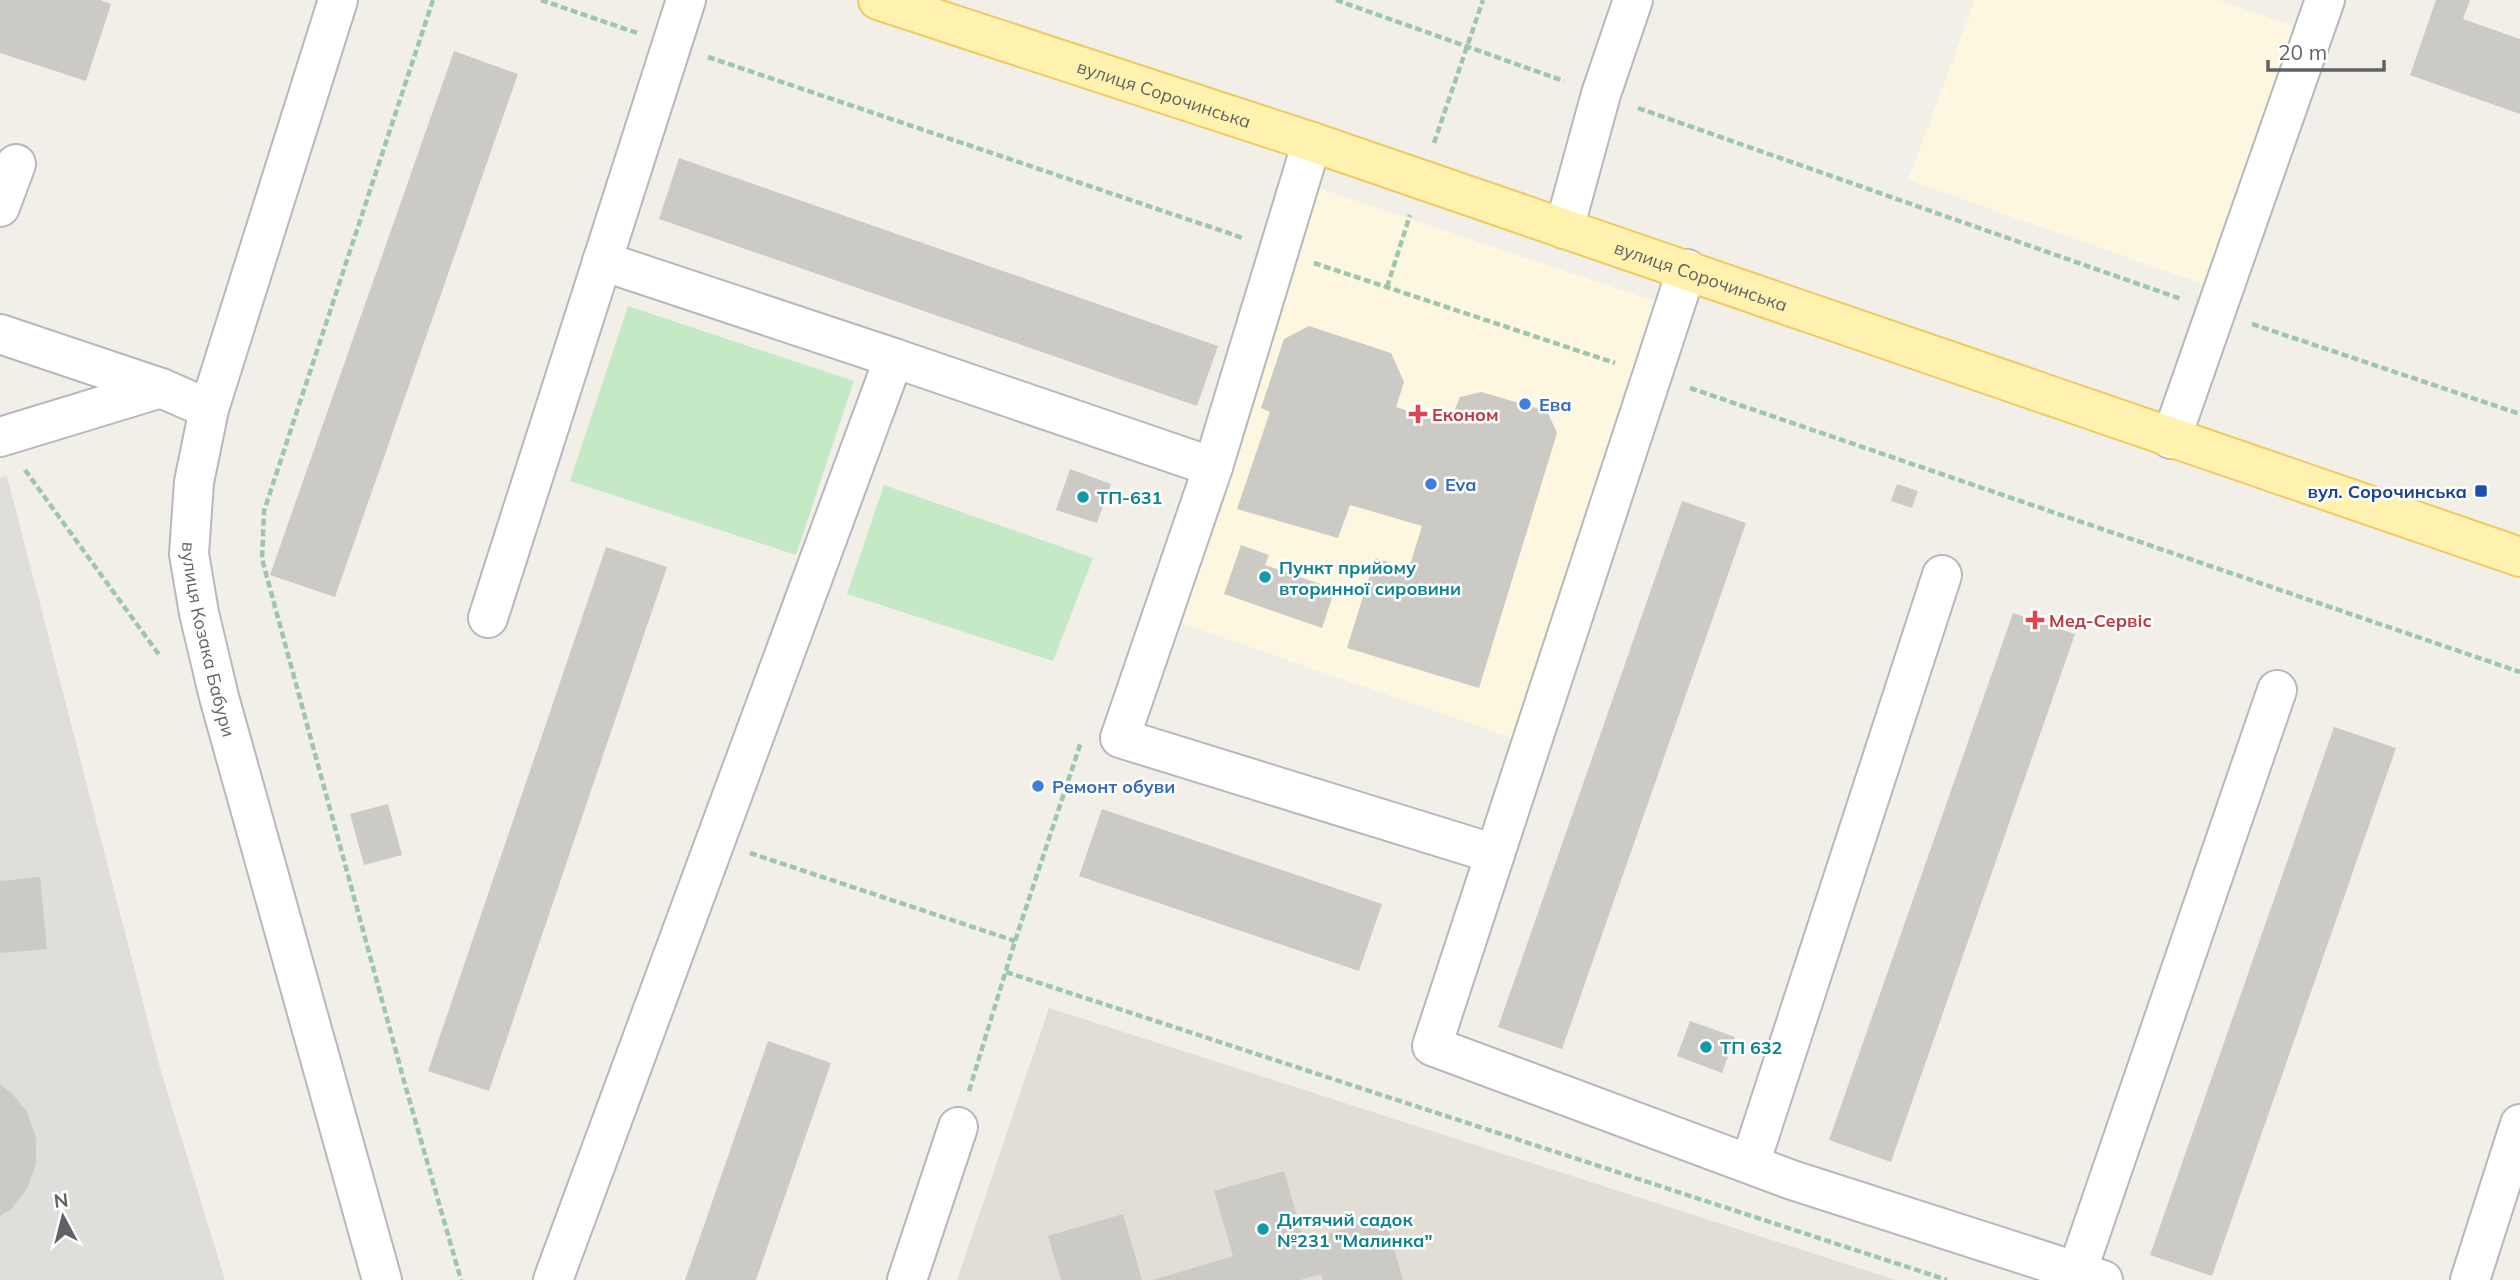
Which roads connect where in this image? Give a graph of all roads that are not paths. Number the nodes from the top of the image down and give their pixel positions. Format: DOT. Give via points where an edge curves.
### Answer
graph roads {
  1 [pos="338,0"];
  2 [pos="686,0"];
  3 [pos="878,0"];
  4 [pos="1633,0"];
  5 [pos="2325,0"];
  6 [pos="1312,142"];
  7 [pos="16,164"];
  8 [pos="0,207"];
  9 [pos="1564,229"];
  10 [pos="602,261"];
  11 [pos="1687,269"];
  12 [pos="0,334"];
  13 [pos="894,358"];
  14 [pos="161,388"];
  15 [pos="209,410"];
  16 [pos="1,436"];
  17 [pos="2171,439"];
  18 [pos="1213,467"];
  19 [pos="2520,557"];
  20 [pos="1942,575"];
  21 [pos="488,618"];
  22 [pos="2277,690"];
  23 [pos="1495,854"];
  24 [pos="2520,1124"];
  25 [pos="958,1127"];
  26 [pos="1749,1164"];
  27 [pos="2090,1276"];
  28 [pos="382,1280"];
  29 [pos="553,1280"];
  30 [pos="907,1280"];
  31 [pos="2470,1280"];
  1 -- 15 [label="street, вулиця Козака Бабури"];
  2 -- 10 [label="street"];
  3 -- 6 [label="main road, вулиця Сорочинська"];
  4 -- 9 [label="street" via="1601,94"];
  5 -- 17 [label="street"];
  6 -- 9 [label="main road, вулиця Сорочинська"];
  6 -- 18 [label="street"];
  7 -- 8 [label="street"];
  9 -- 11 [label="main road, вулиця Сорочинська"];
  10 -- 13 [label="street"];
  10 -- 21 [label="street"];
  11 -- 17 [label="main road, вулиця Сорочинська"];
  11 -- 23 [label="street"];
  12 -- 14 [label="street"];
  13 -- 18 [label="street"];
  13 -- 29 [label="street"];
  14 -- 15 [label="street"];
  14 -- 16 [label="street"];
  15 -- 28 [label="street, вулиця Козака Бабури" via="194,482 189,554 199,613"];
  17 -- 19 [label="main road, вулиця Сорочинська"];
  18 -- 23 [label="street" via="1120,738"];
  20 -- 26 [label="street"];
  22 -- 27 [label="street"];
  23 -- 26 [label="street" via="1432,1046"];
  24 -- 31 [label="street"];
  25 -- 30 [label="street"];
  26 -- 27 [label="street"];
}
